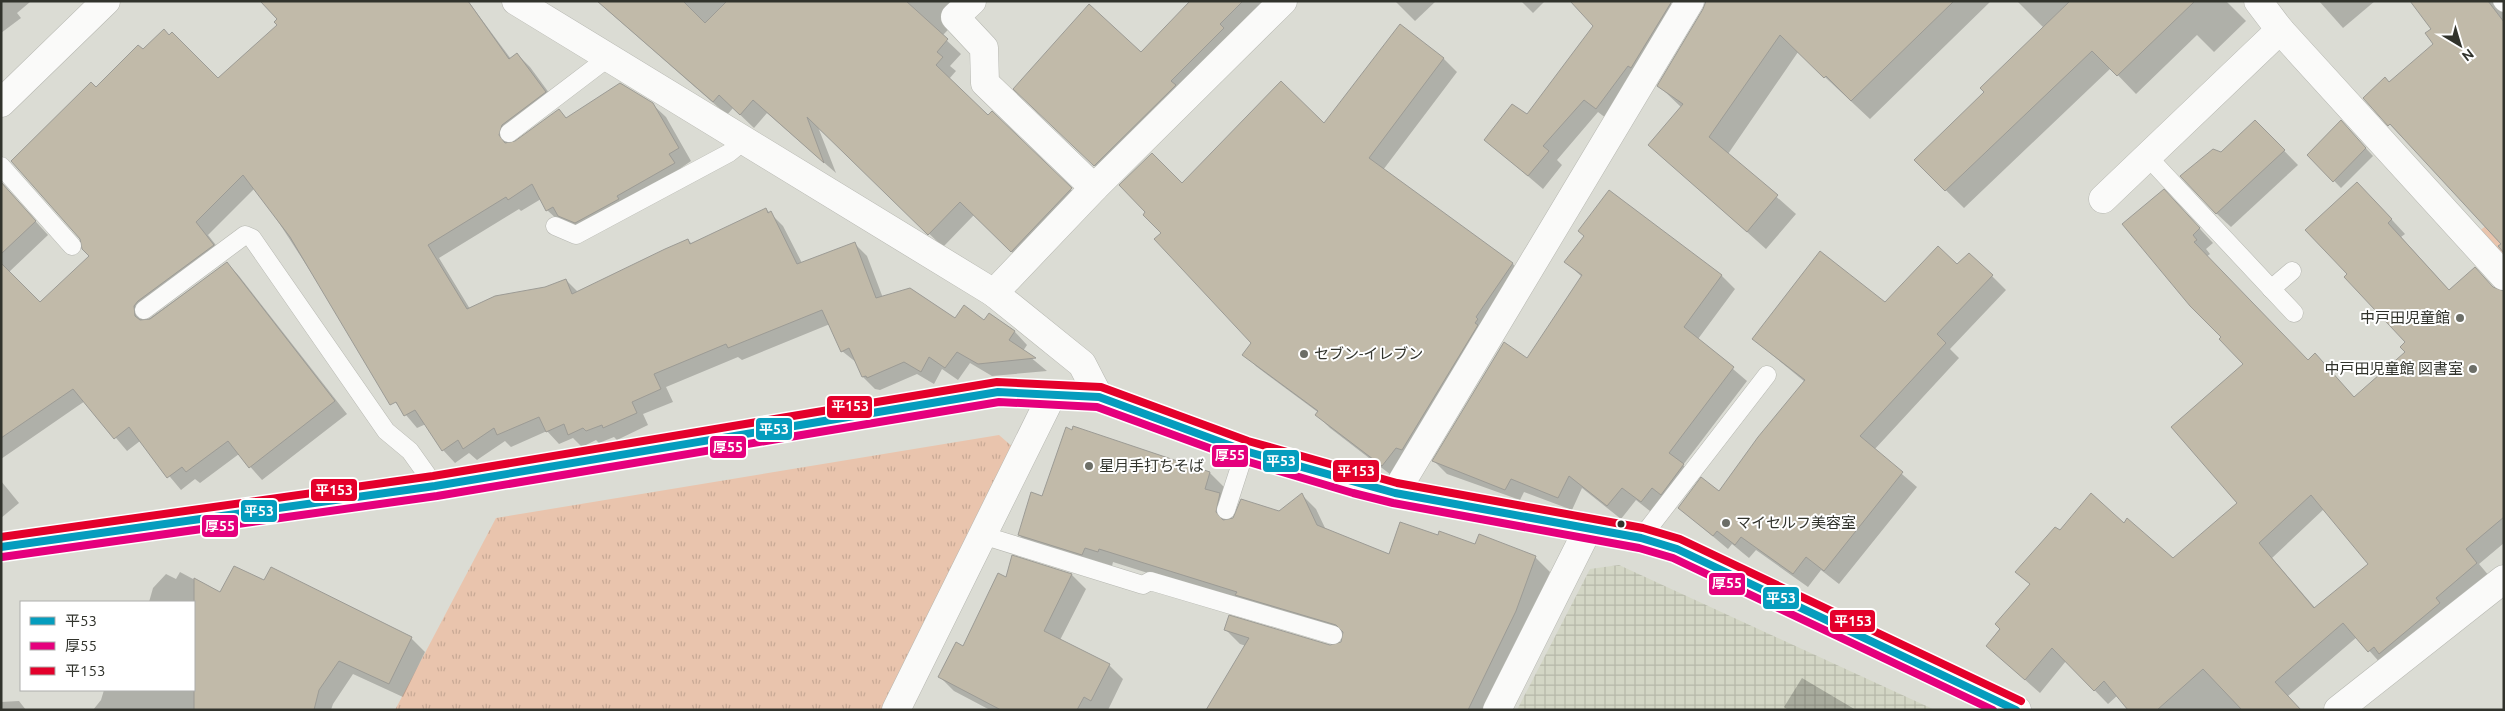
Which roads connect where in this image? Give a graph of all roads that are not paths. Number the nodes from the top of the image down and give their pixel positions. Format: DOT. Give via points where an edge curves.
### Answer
graph roads {
  1 [pos="106,1"];
  2 [pos="516,1"];
  3 [pos="1283,1"];
  4 [pos="1690,1"];
  5 [pos="2260,2"];
  6 [pos="955,7"];
  7 [pos="2280,30"];
  8 [pos="609,57"];
  9 [pos="1,103"];
  10 [pos="509,133"];
  11 [pos="745,140"];
  12 [pos="2147,156"];
  13 [pos="1,166"];
  14 [pos="1094,188"];
  15 [pos="2103,199"];
  16 [pos="555,226"];
  17 [pos="72,246"];
  18 [pos="2292,271"];
  19 [pos="2504,276"];
  20 [pos="2271,289"];
  21 [pos="994,294"];
  22 [pos="144,310"];
  23 [pos="2294,313"];
  24 [pos="1766,375"];
  25 [pos="1052,395"];
  26 [pos="1099,397"];
  27 [pos="1245,451"];
  28 [pos="435,486"];
  29 [pos="1395,493"];
  30 [pos="1226,510"];
  31 [pos="1588,529"];
  32 [pos="982,535"];
  33 [pos="1641,538"];
  34 [pos="1,547"];
  35 [pos="2504,579"];
  36 [pos="1333,635"];
  37 [pos="896,710"];
  38 [pos="1497,710"];
  39 [pos="2017,710"];
  40 [pos="2338,710"];
  1 -- 9 [label="street"];
  2 -- 8 [label="street"];
  3 -- 14 [label="street"];
  4 -- 29 [label="street"];
  5 -- 7 [label="street"];
  6 -- 14 [label="street" via="984,48 985,83"];
  7 -- 12 [label="street"];
  7 -- 19 [label="street"];
  8 -- 10 [label="lane"];
  8 -- 11 [label="street"];
  11 -- 16 [label="lane" via="729,153 576,235"];
  11 -- 21 [label="street"];
  12 -- 15 [label="street"];
  12 -- 20 [label="lane"];
  13 -- 17 [label="lane"];
  14 -- 21 [label="street"];
  18 -- 20 [label="lane"];
  20 -- 23 [label="lane"];
  21 -- 26 [label="street" via="1082,364"];
  22 -- 28 [label="lane" via="245,235 252,238 386,431 410,452"];
  24 -- 33 [label="lane"];
  25 -- 26 [label="street"];
  25 -- 28 [label="street" via="998,392"];
  25 -- 32 [label="street"];
  26 -- 27 [label="street"];
  27 -- 29 [label="street"];
  27 -- 30 [label="lane"];
  28 -- 34 [label="street"];
  29 -- 31 [label="street"];
  31 -- 33 [label="street"];
  31 -- 38 [label="street"];
  32 -- 36 [label="lane" via="1143,585 1150,581"];
  32 -- 37 [label="street"];
  33 -- 39 [label="street" via="1678,548"];
  35 -- 40 [label="street"];
}
